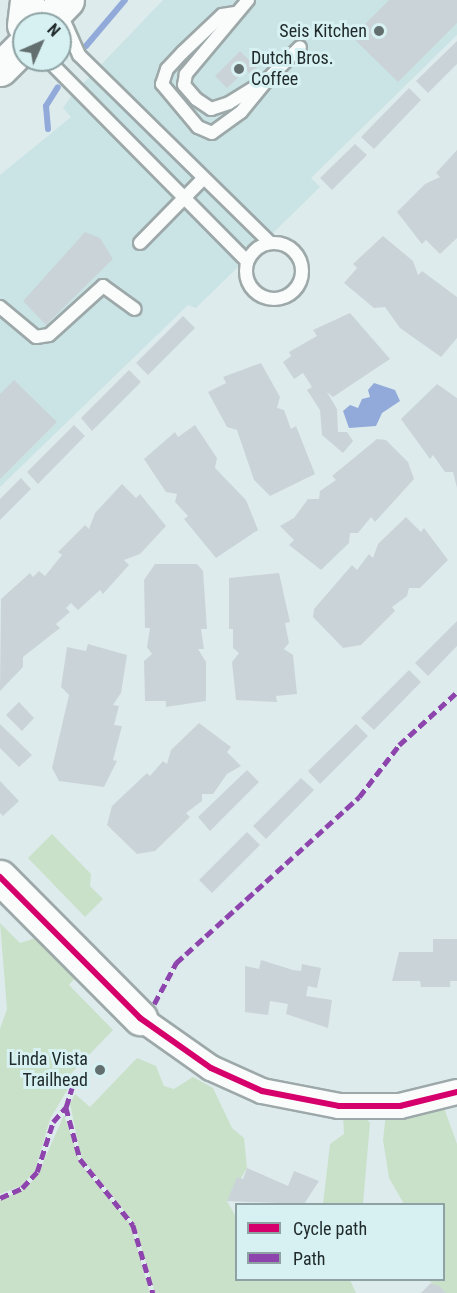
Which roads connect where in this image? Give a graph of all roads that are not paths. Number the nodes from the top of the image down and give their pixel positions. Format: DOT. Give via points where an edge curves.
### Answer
graph roads {
  1 [pos="248,0"];
  2 [pos="57,11"];
  3 [pos="235,13"];
  4 [pos="300,47"];
  5 [pos="12,57"];
  6 [pos="0,69"];
  7 [pos="60,72"];
  8 [pos="268,79"];
  9 [pos="203,179"];
  10 [pos="184,199"];
  11 [pos="141,243"];
  12 [pos="270,243"];
  13 [pos="247,261"];
  14 [pos="0,307"];
  15 [pos="135,309"];
  16 [pos="0,877"];
  17 [pos="140,1018"];
  18 [pos="457,1092"];
  1 -- 3 [label="lane"];
  2 -- 9 [label="lane" via="79,55"];
  3 -- 8 [label="lane" via="232,26 186,74 184,85 211,109"];
  3 -- 8 [label="lane" via="222,15 182,53 167,69 162,84 198,126 212,133 241,112"];
  4 -- 8 [label="lane"];
  5 -- 6 [label="main road"];
  7 -- 10 [label="lane"];
  9 -- 10 [label="lane"];
  9 -- 12 [label="lane"];
  10 -- 11 [label="lane"];
  10 -- 13 [label="lane"];
  12 -- 13 [label="lane"];
  12 -- 13 [label="lane" via="288,246 301,261 302,279 291,294 273,300 255,292 247,278"];
  14 -- 15 [label="lane" via="36,337 49,335 103,286"];
  16 -- 17 [label="main road"];
  17 -- 18 [label="street" via="211,1068 262,1091 339,1106 400,1106"];
}
